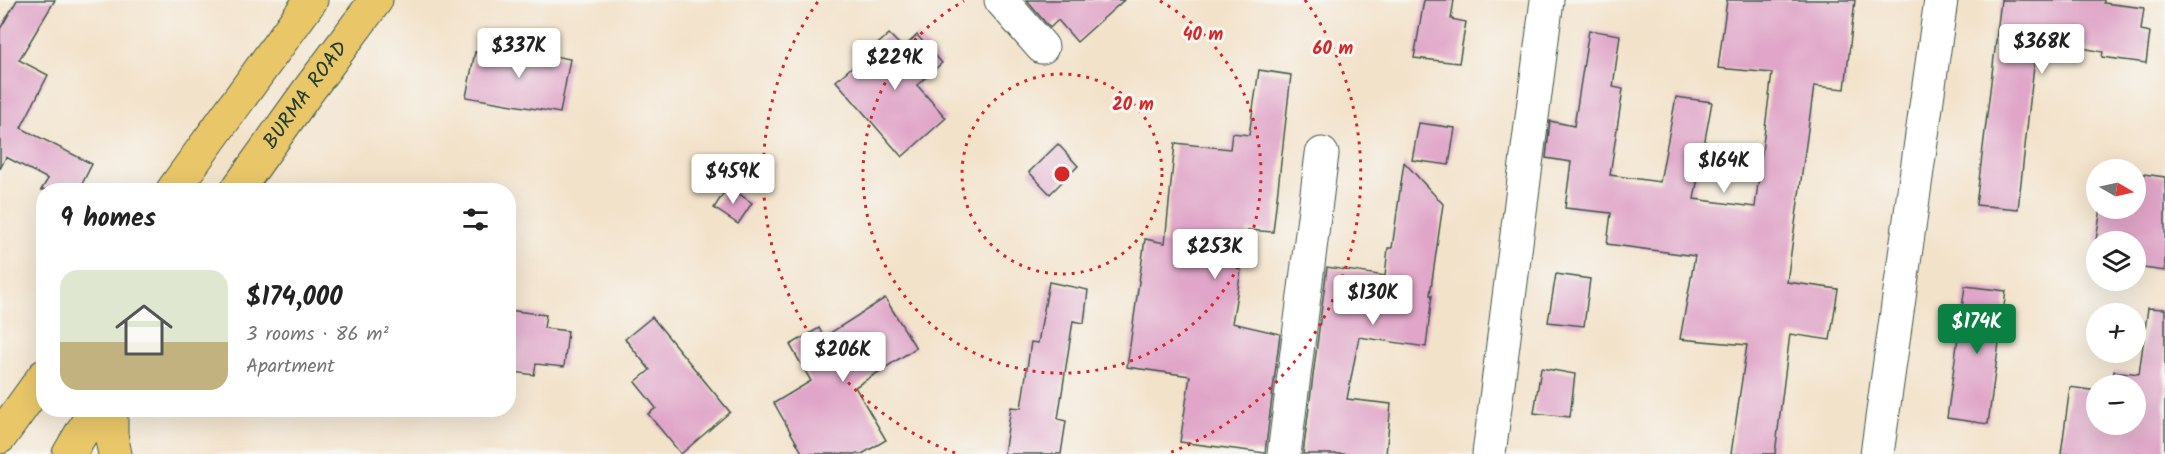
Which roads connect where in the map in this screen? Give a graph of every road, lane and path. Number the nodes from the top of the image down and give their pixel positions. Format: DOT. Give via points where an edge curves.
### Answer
graph roads {
  1 [pos="311,0"];
  2 [pos="376,0"];
  3 [pos="1001,0"];
  4 [pos="1547,0"];
  5 [pos="1941,0"];
  6 [pos="1042,47"];
  7 [pos="1322,154"];
  8 [pos="178,183"];
  9 [pos="242,183"];
  10 [pos="36,379"];
  11 [pos="36,385"];
  12 [pos="0,398"];
  13 [pos="91,417"];
  14 [pos="111,417"];
  15 [pos="0,437"];
  16 [pos="0,449"];
  17 [pos="10,454"];
  18 [pos="69,454"];
  19 [pos="115,454"];
  20 [pos="1284,454"];
  21 [pos="1489,454"];
  22 [pos="1877,454"];
  1 -- 8 [label="main road"];
  2 -- 9 [label="main road, BURMA ROAD"];
  3 -- 6 [label="street"];
  4 -- 21 [label="street"];
  5 -- 22 [label="street"];
  7 -- 20 [label="street"];
  10 -- 12 [label="main road"];
  11 -- 15 [label="main road"];
  13 -- 18 [label="main road"];
  14 -- 19 [label="main road"];
  16 -- 17 [label="main road"];
}
